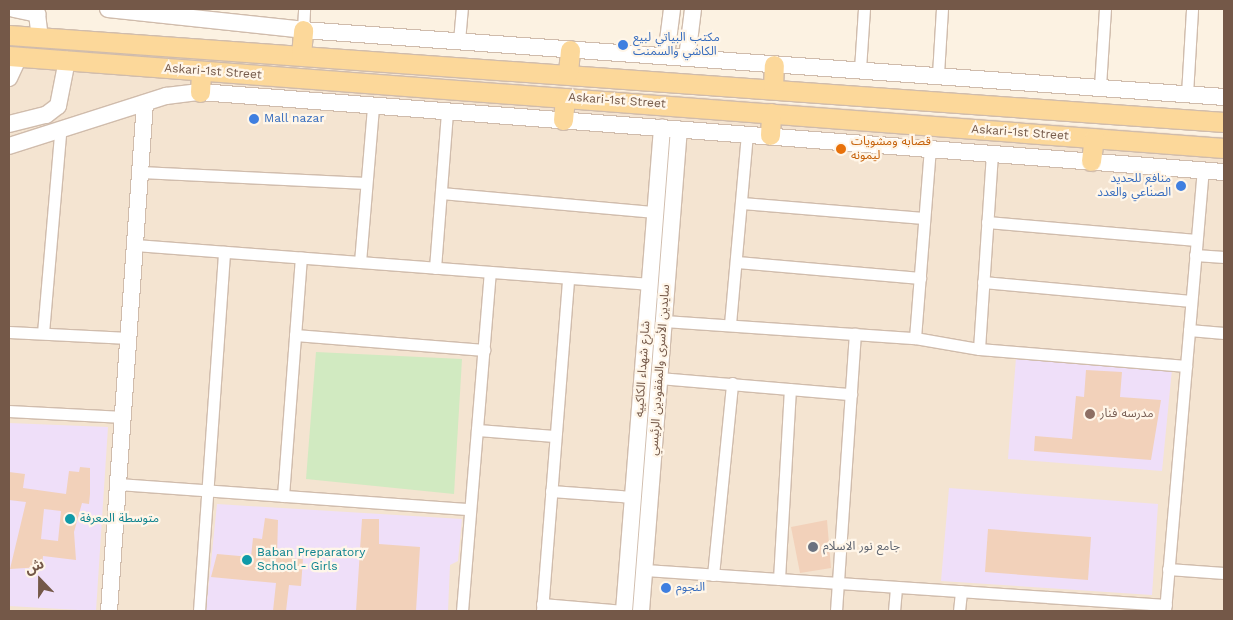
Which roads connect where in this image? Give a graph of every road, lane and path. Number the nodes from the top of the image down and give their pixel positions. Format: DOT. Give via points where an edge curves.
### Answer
graph roads {
  1 [pos="14,9"];
  2 [pos="108,9"];
  3 [pos="304,9"];
  4 [pos="462,9"];
  5 [pos="672,9"];
  6 [pos="693,9"];
  7 [pos="864,9"];
  8 [pos="942,9"];
  9 [pos="1105,9"];
  10 [pos="1192,9"];
  11 [pos="174,14"];
  12 [pos="303,30"];
  13 [pos="9,35"];
  14 [pos="40,37"];
  15 [pos="459,41"];
  16 [pos="570,50"];
  17 [pos="301,55"];
  18 [pos="14,56"];
  19 [pos="666,56"];
  20 [pos="687,58"];
  21 [pos="67,60"];
  22 [pos="774,65"];
  23 [pos="860,69"];
  24 [pos="201,72"];
  25 [pos="568,73"];
  26 [pos="938,74"];
  27 [pos="9,78"];
  28 [pos="662,81"];
  29 [pos="685,83"];
  30 [pos="1100,86"];
  31 [pos="773,89"];
  32 [pos="200,92"];
  33 [pos="1187,94"];
  34 [pos="1224,97"];
  35 [pos="564,98"];
  36 [pos="145,103"];
  37 [pos="660,104"];
  38 [pos="373,106"];
  39 [pos="683,106"];
  40 [pos="447,112"];
  41 [pos="771,113"];
  42 [pos="563,120"];
  43 [pos="1224,122"];
  44 [pos="9,124"];
  45 [pos="662,128"];
  46 [pos="679,129"];
  47 [pos="60,132"];
  48 [pos="747,134"];
  49 [pos="770,135"];
  50 [pos="1094,138"];
  51 [pos="9,146"];
  52 [pos="930,148"];
  53 [pos="1224,148"];
  54 [pos="992,153"];
  55 [pos="1091,161"];
  56 [pos="1203,170"];
  57 [pos="141,172"];
  58 [pos="1224,172"];
  59 [pos="366,183"];
  60 [pos="441,193"];
  61 [pos="742,203"];
  62 [pos="655,212"];
  63 [pos="923,218"];
  64 [pos="987,222"];
  65 [pos="1196,240"];
  66 [pos="136,245"];
  67 [pos="224,252"];
  68 [pos="1195,255"];
  69 [pos="1224,257"];
  70 [pos="301,258"];
  71 [pos="360,262"];
  72 [pos="737,262"];
  73 [pos="435,268"];
  74 [pos="490,272"];
  75 [pos="568,278"];
  76 [pos="920,278"];
  77 [pos="983,282"];
  78 [pos="650,284"];
  79 [pos="1191,301"];
  80 [pos="664,321"];
  81 [pos="730,324"];
  82 [pos="1189,330"];
  83 [pos="9,332"];
  84 [pos="1224,333"];
  85 [pos="43,334"];
  86 [pos="855,334"];
  87 [pos="296,335"];
  88 [pos="129,338"];
  89 [pos="915,338"];
  90 [pos="979,348"];
  91 [pos="484,350"];
  92 [pos="1186,366"];
  93 [pos="660,378"];
  94 [pos="732,384"];
  95 [pos="790,389"];
  96 [pos="851,394"];
  97 [pos="9,411"];
  98 [pos="123,417"];
  99 [pos="477,430"];
  100 [pos="555,436"];
  101 [pos="118,484"];
  102 [pos="207,490"];
  103 [pos="551,491"];
  104 [pos="284,496"];
  105 [pos="633,497"];
  106 [pos="470,509"];
  107 [pos="1168,569"];
  108 [pos="645,570"];
  109 [pos="1224,573"];
  110 [pos="713,575"];
  111 [pos="778,579"];
  112 [pos="838,583"];
  113 [pos="896,587"];
  114 [pos="960,591"];
  115 [pos="542,608"];
  116 [pos="1165,608"];
  117 [pos="109,611"];
  118 [pos="199,611"];
  119 [pos="462,611"];
  120 [pos="624,611"];
  121 [pos="642,611"];
  122 [pos="836,611"];
  123 [pos="894,611"];
  124 [pos="959,611"];
  1 -- 14 [label="street" via="37,14"];
  2 -- 11 [label="street"];
  3 -- 12 [label="street"];
  4 -- 15 [label="street"];
  5 -- 19 [label="street"];
  6 -- 20 [label="street"];
  7 -- 23 [label="street"];
  8 -- 26 [label="street"];
  9 -- 30 [label="street"];
  10 -- 33 [label="street"];
  11 -- 12 [label="street"];
  12 -- 15 [label="street"];
  12 -- 17 [label="main road"];
  13 -- 14 [label="main road, Askari-1st Street"];
  14 -- 17 [label="main road, Askari-1st Street"];
  15 -- 16 [label="street"];
  16 -- 19 [label="street"];
  16 -- 25 [label="main road"];
  17 -- 25 [label="main road, Askari-1st Street"];
  18 -- 21 [label="main road, Askari-1st Street"];
  18 -- 27 [label="street"];
  19 -- 20 [label="street"];
  20 -- 22 [label="street"];
  21 -- 24 [label="main road, Askari-1st Street"];
  21 -- 44 [label="street" via="58,106 46,115"];
  22 -- 23 [label="street"];
  22 -- 31 [label="main road"];
  23 -- 26 [label="street"];
  24 -- 32 [label="main road"];
  24 -- 35 [label="main road, Askari-1st Street"];
  25 -- 28 [label="main road, Askari-1st Street"];
  26 -- 30 [label="street"];
  28 -- 29 [label="main road, Askari-1st Street"];
  28 -- 37 [label="main road"];
  29 -- 31 [label="main road, Askari-1st Street"];
  29 -- 39 [label="main road"];
  30 -- 33 [label="street"];
  31 -- 43 [label="main road, Askari-1st Street"];
  32 -- 36 [label="street"];
  32 -- 38 [label="street"];
  33 -- 34 [label="street"];
  35 -- 37 [label="main road, Askari-1st Street"];
  35 -- 42 [label="main road"];
  36 -- 47 [label="street"];
  36 -- 57 [label="street"];
  37 -- 39 [label="main road, Askari-1st Street"];
  38 -- 40 [label="street"];
  38 -- 59 [label="street"];
  39 -- 41 [label="main road, Askari-1st Street"];
  40 -- 42 [label="street"];
  40 -- 60 [label="street"];
  41 -- 49 [label="main road"];
  41 -- 50 [label="main road, Askari-1st Street"];
  42 -- 45 [label="street"];
  45 -- 46 [label="street"];
  45 -- 62 [label="street, شارع شهداء الكاكييه"];
  46 -- 48 [label="street"];
  46 -- 80 [label="street, سايدين الأسرى والمفقودين الرئيسي"];
  47 -- 51 [label="street"];
  47 -- 85 [label="street"];
  48 -- 49 [label="street"];
  48 -- 61 [label="street"];
  49 -- 52 [label="street"];
  50 -- 53 [label="main road, Askari-1st Street"];
  50 -- 55 [label="main road"];
  52 -- 54 [label="street"];
  52 -- 63 [label="street"];
  54 -- 55 [label="street"];
  54 -- 64 [label="street"];
  55 -- 56 [label="street"];
  56 -- 58 [label="street"];
  56 -- 65 [label="street"];
  57 -- 59 [label="street"];
  57 -- 66 [label="street"];
  59 -- 71 [label="street"];
  60 -- 62 [label="street"];
  60 -- 73 [label="street"];
  61 -- 63 [label="street"];
  61 -- 72 [label="street"];
  62 -- 78 [label="street, شارع شهداء الكاكييه"];
  63 -- 76 [label="street"];
  64 -- 65 [label="street"];
  64 -- 77 [label="street"];
  65 -- 68 [label="street"];
  66 -- 67 [label="street"];
  66 -- 88 [label="street"];
  67 -- 70 [label="street"];
  67 -- 102 [label="street"];
  68 -- 69 [label="street"];
  68 -- 79 [label="street"];
  70 -- 71 [label="street"];
  70 -- 87 [label="street"];
  71 -- 73 [label="street"];
  72 -- 76 [label="street"];
  72 -- 81 [label="street"];
  73 -- 74 [label="street"];
  74 -- 75 [label="street"];
  74 -- 91 [label="street"];
  75 -- 78 [label="street"];
  75 -- 100 [label="street"];
  76 -- 89 [label="street"];
  77 -- 79 [label="street"];
  77 -- 90 [label="street"];
  78 -- 105 [label="street, شارع شهداء الكاكييه"];
  79 -- 82 [label="street"];
  80 -- 81 [label="street"];
  80 -- 93 [label="street, سايدين الأسرى والمفقودين الرئيسي"];
  81 -- 86 [label="street"];
  82 -- 84 [label="street"];
  82 -- 92 [label="street"];
  83 -- 85 [label="street"];
  85 -- 88 [label="street"];
  86 -- 89 [label="street"];
  86 -- 96 [label="street"];
  87 -- 91 [label="street"];
  87 -- 104 [label="street"];
  88 -- 98 [label="street"];
  89 -- 90 [label="street"];
  90 -- 92 [label="street"];
  91 -- 99 [label="street"];
  92 -- 107 [label="street"];
  93 -- 94 [label="street"];
  93 -- 108 [label="street, سايدين الأسرى والمفقودين الرئيسي"];
  94 -- 95 [label="street"];
  94 -- 110 [label="street"];
  95 -- 96 [label="street"];
  95 -- 111 [label="street"];
  96 -- 112 [label="street"];
  97 -- 98 [label="street"];
  98 -- 101 [label="street"];
  99 -- 100 [label="street"];
  99 -- 106 [label="street"];
  100 -- 103 [label="street"];
  101 -- 102 [label="street"];
  101 -- 117 [label="street"];
  102 -- 104 [label="street"];
  102 -- 118 [label="street"];
  103 -- 105 [label="street"];
  103 -- 115 [label="street"];
  104 -- 106 [label="street"];
  105 -- 120 [label="street, شارع شهداء الكاكييه"];
  106 -- 119 [label="street"];
  107 -- 109 [label="street"];
  107 -- 116 [label="street"];
  108 -- 110 [label="street"];
  108 -- 121 [label="street, سايدين الأسرى والمفقودين الرئيسي"];
  110 -- 111 [label="street"];
  111 -- 112 [label="street"];
  112 -- 113 [label="street"];
  112 -- 122 [label="street"];
  113 -- 114 [label="street"];
  113 -- 123 [label="street"];
  114 -- 116 [label="street"];
  114 -- 124 [label="street"];
  115 -- 120 [label="street"];
}
